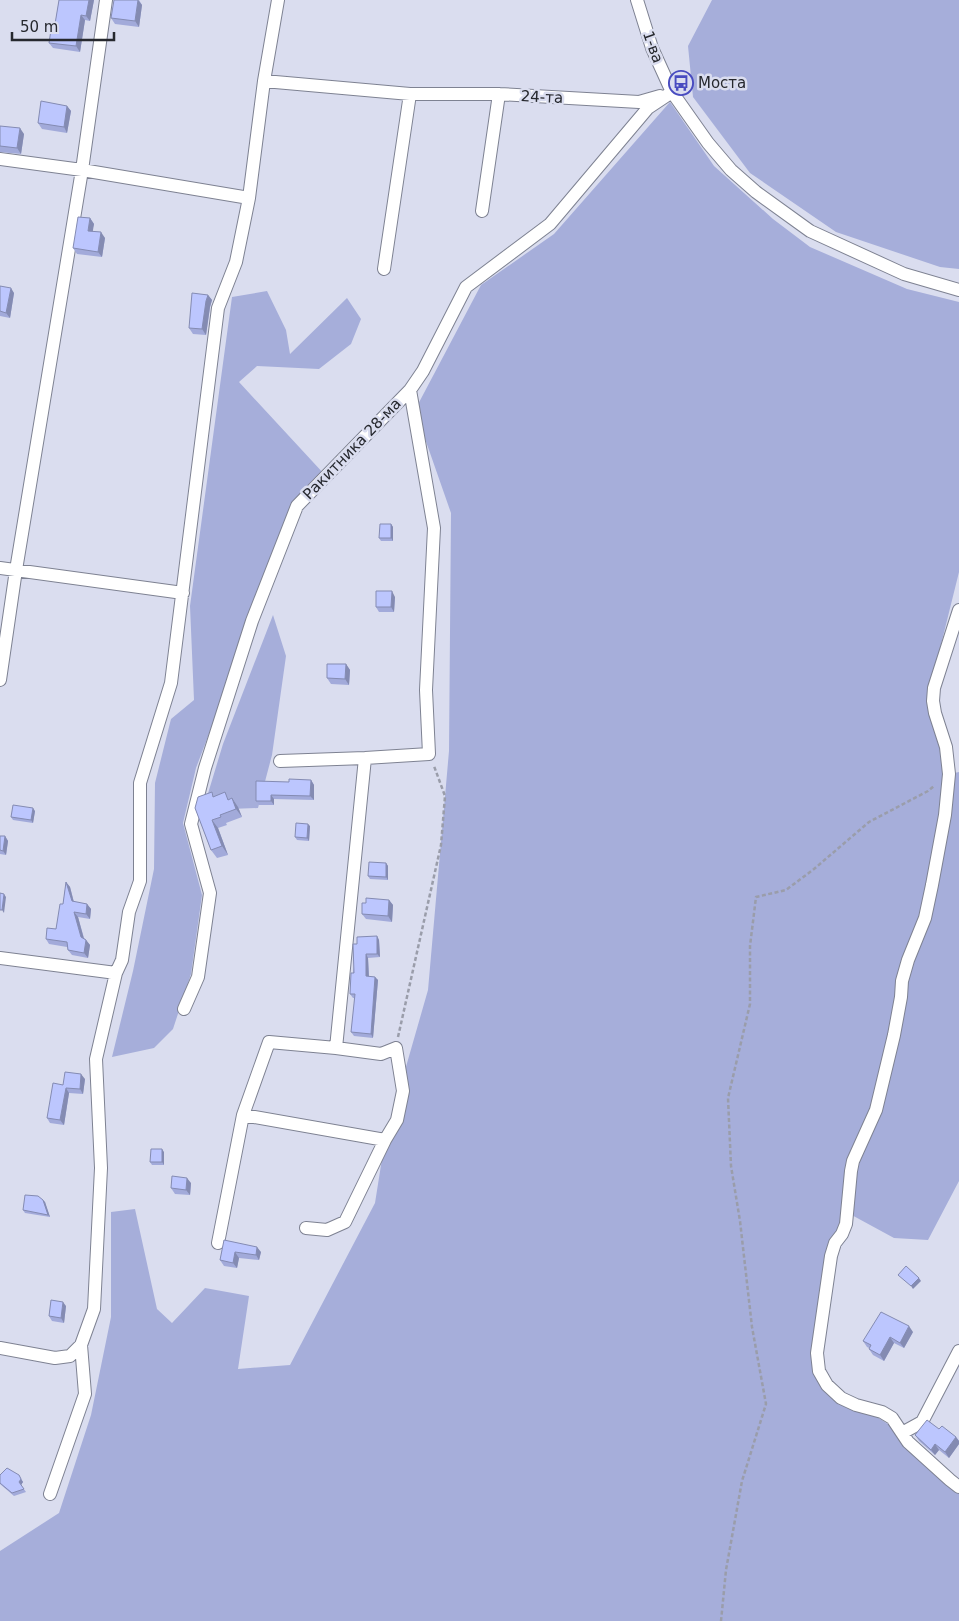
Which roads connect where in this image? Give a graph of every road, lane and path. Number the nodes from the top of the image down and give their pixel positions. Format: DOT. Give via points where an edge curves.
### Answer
graph roads {
  1 [pos="106,0"];
  2 [pos="278,0"];
  3 [pos="637,0"];
  4 [pos="264,81"];
  5 [pos="672,92"];
  6 [pos="410,94"];
  7 [pos="499,94"];
  8 [pos="0,159"];
  9 [pos="82,170"];
  10 [pos="249,198"];
  11 [pos="482,211"];
  12 [pos="384,268"];
  13 [pos="959,290"];
  14 [pos="410,390"];
  15 [pos="0,568"];
  16 [pos="16,570"];
  17 [pos="183,593"];
  18 [pos="959,610"];
  19 [pos="0,680"];
  20 [pos="429,754"];
  21 [pos="365,758"];
  22 [pos="280,761"];
  23 [pos="949,774"];
  24 [pos="0,958"];
  25 [pos="116,973"];
  26 [pos="184,1009"];
  27 [pos="336,1048"];
  28 [pos="396,1048"];
  29 [pos="243,1115"];
  30 [pos="385,1140"];
  31 [pos="306,1228"];
  32 [pos="218,1243"];
  33 [pos="81,1345"];
  34 [pos="0,1348"];
  35 [pos="959,1351"];
  36 [pos="902,1433"];
  37 [pos="959,1486"];
  38 [pos="50,1494"];
  39 [pos="721,1621"];
  1 -- 9 [label="street"];
  2 -- 4 [label="street"];
  3 -- 5 [label="street, 1-ва" via="652,48"];
  4 -- 6 [label="street, 24-та"];
  4 -- 10 [label="street"];
  5 -- 7 [label="street, 24-та" via="639,102"];
  5 -- 13 [label="street, 1-ва" via="708,144 732,170 810,232 904,274"];
  5 -- 14 [label="street, Ракитника 28-ма" via="648,108 550,224 466,287"];
  6 -- 7 [label="street, 24-та"];
  6 -- 12 [label="street"];
  7 -- 11 [label="street"];
  8 -- 9 [label="street"];
  9 -- 10 [label="street"];
  9 -- 16 [label="street"];
  10 -- 17 [label="street" via="236,262 218,308"];
  14 -- 20 [label="street" via="434,528 426,690"];
  14 -- 26 [label="street, Ракитника 28-ма" via="297,506 252,621 205,768 191,824 210,892 198,977"];
  15 -- 16 [label="street"];
  16 -- 17 [label="street"];
  16 -- 19 [label="street"];
  17 -- 25 [label="street" via="171,683 140,783 140,881 129,912 122,960"];
  18 -- 23 [label="street" via="934,688 933,701 946,747"];
  20 -- 21 [label="street"];
  20 -- 28 [label="path" via="445,796 441,845"];
  21 -- 22 [label="street"];
  21 -- 27 [label="street"];
  23 -- 36 [label="street" via="924,918 902,981 894,1035 876,1110 853,1162 846,1224 831,1256 817,1353 819,1372 827,1384 842,1398 892,1418"];
  23 -- 39 [label="path" via="928,791 870,822 786,890 756,897 750,946 750,1004 728,1098 731,1166 752,1327 766,1404 742,1481 726,1570"];
  24 -- 25 [label="street"];
  25 -- 33 [label="street" via="96,1059 101,1168 94,1309"];
  27 -- 28 [label="street" via="381,1054"];
  27 -- 29 [label="street" via="269,1042"];
  28 -- 30 [label="street" via="403,1090 397,1120"];
  29 -- 30 [label="street"];
  29 -- 32 [label="street"];
  30 -- 31 [label="street" via="345,1222 328,1230"];
  33 -- 34 [label="street" via="70,1356 55,1358"];
  33 -- 38 [label="street" via="86,1394"];
  35 -- 36 [label="street" via="922,1422"];
  36 -- 37 [label="street" via="908,1442"];
}
